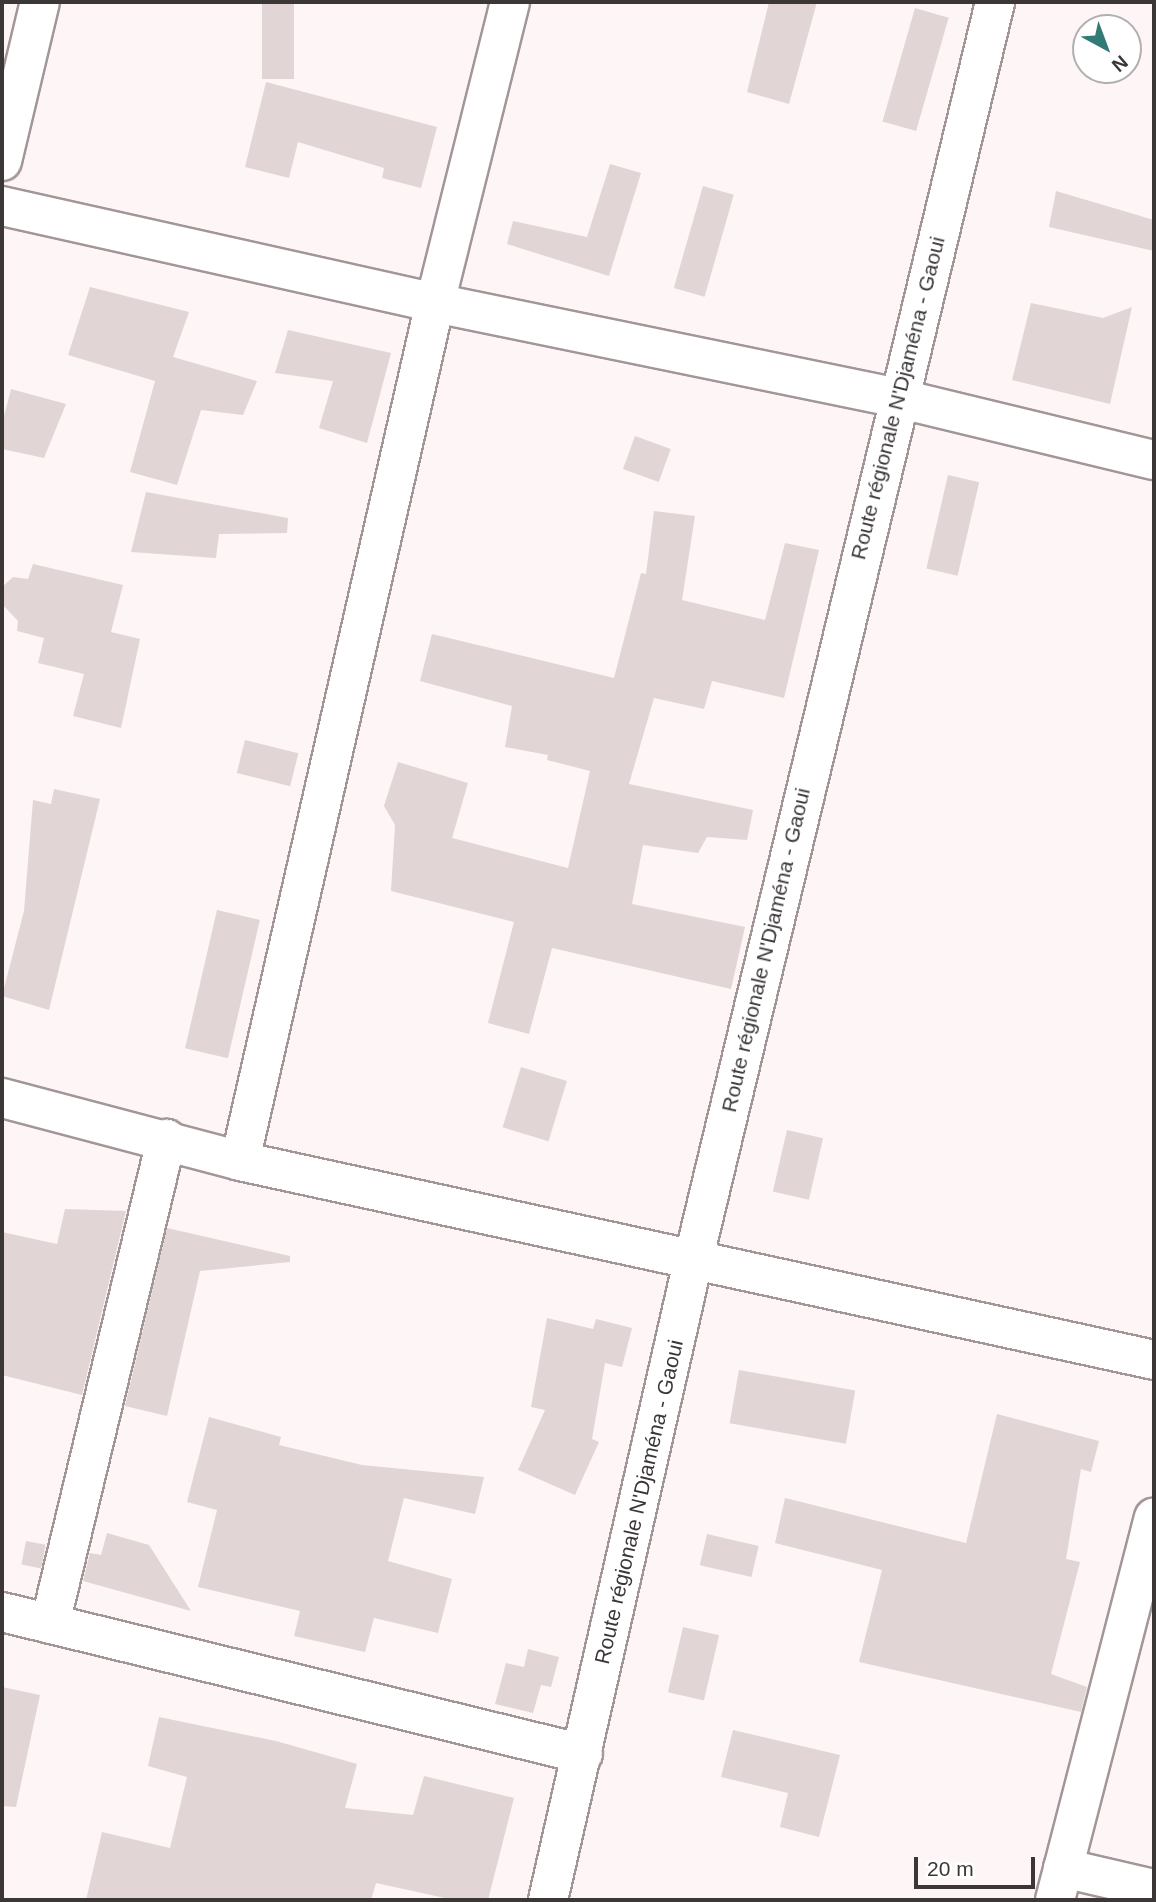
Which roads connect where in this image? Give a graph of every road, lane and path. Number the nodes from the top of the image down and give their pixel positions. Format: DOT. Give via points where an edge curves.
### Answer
graph roads {
  1 [pos="40,2"];
  2 [pos="510,2"];
  3 [pos="995,2"];
  4 [pos="2,161"];
  5 [pos="2,206"];
  6 [pos="435,303"];
  7 [pos="897,398"];
  8 [pos="1154,460"];
  9 [pos="2,1098"];
  10 [pos="166,1139"];
  11 [pos="240,1161"];
  12 [pos="694,1256"];
  13 [pos="1154,1360"];
  14 [pos="1154,1518"];
  15 [pos="2,1612"];
  16 [pos="50,1624"];
  17 [pos="583,1754"];
  18 [pos="1059,1884"];
  19 [pos="1154,1889"];
  20 [pos="548,1900"];
  1 -- 4 [label="street"];
  2 -- 6 [label="street"];
  3 -- 7 [label="street, Route régionale N'Djaména - Gaoui"];
  5 -- 6 [label="street"];
  6 -- 7 [label="street"];
  6 -- 11 [label="street"];
  7 -- 8 [label="street"];
  7 -- 12 [label="street, Route régionale N'Djaména - Gaoui"];
  9 -- 10 [label="street"];
  10 -- 11 [label="street"];
  10 -- 16 [label="street"];
  11 -- 12 [label="street"];
  12 -- 13 [label="street"];
  12 -- 17 [label="street, Route régionale N'Djaména - Gaoui"];
  14 -- 18 [label="street"];
  15 -- 16 [label="street"];
  16 -- 17 [label="street"];
  17 -- 20 [label="street, Route régionale N'Djaména - Gaoui"];
  18 -- 19 [label="street"];
}
